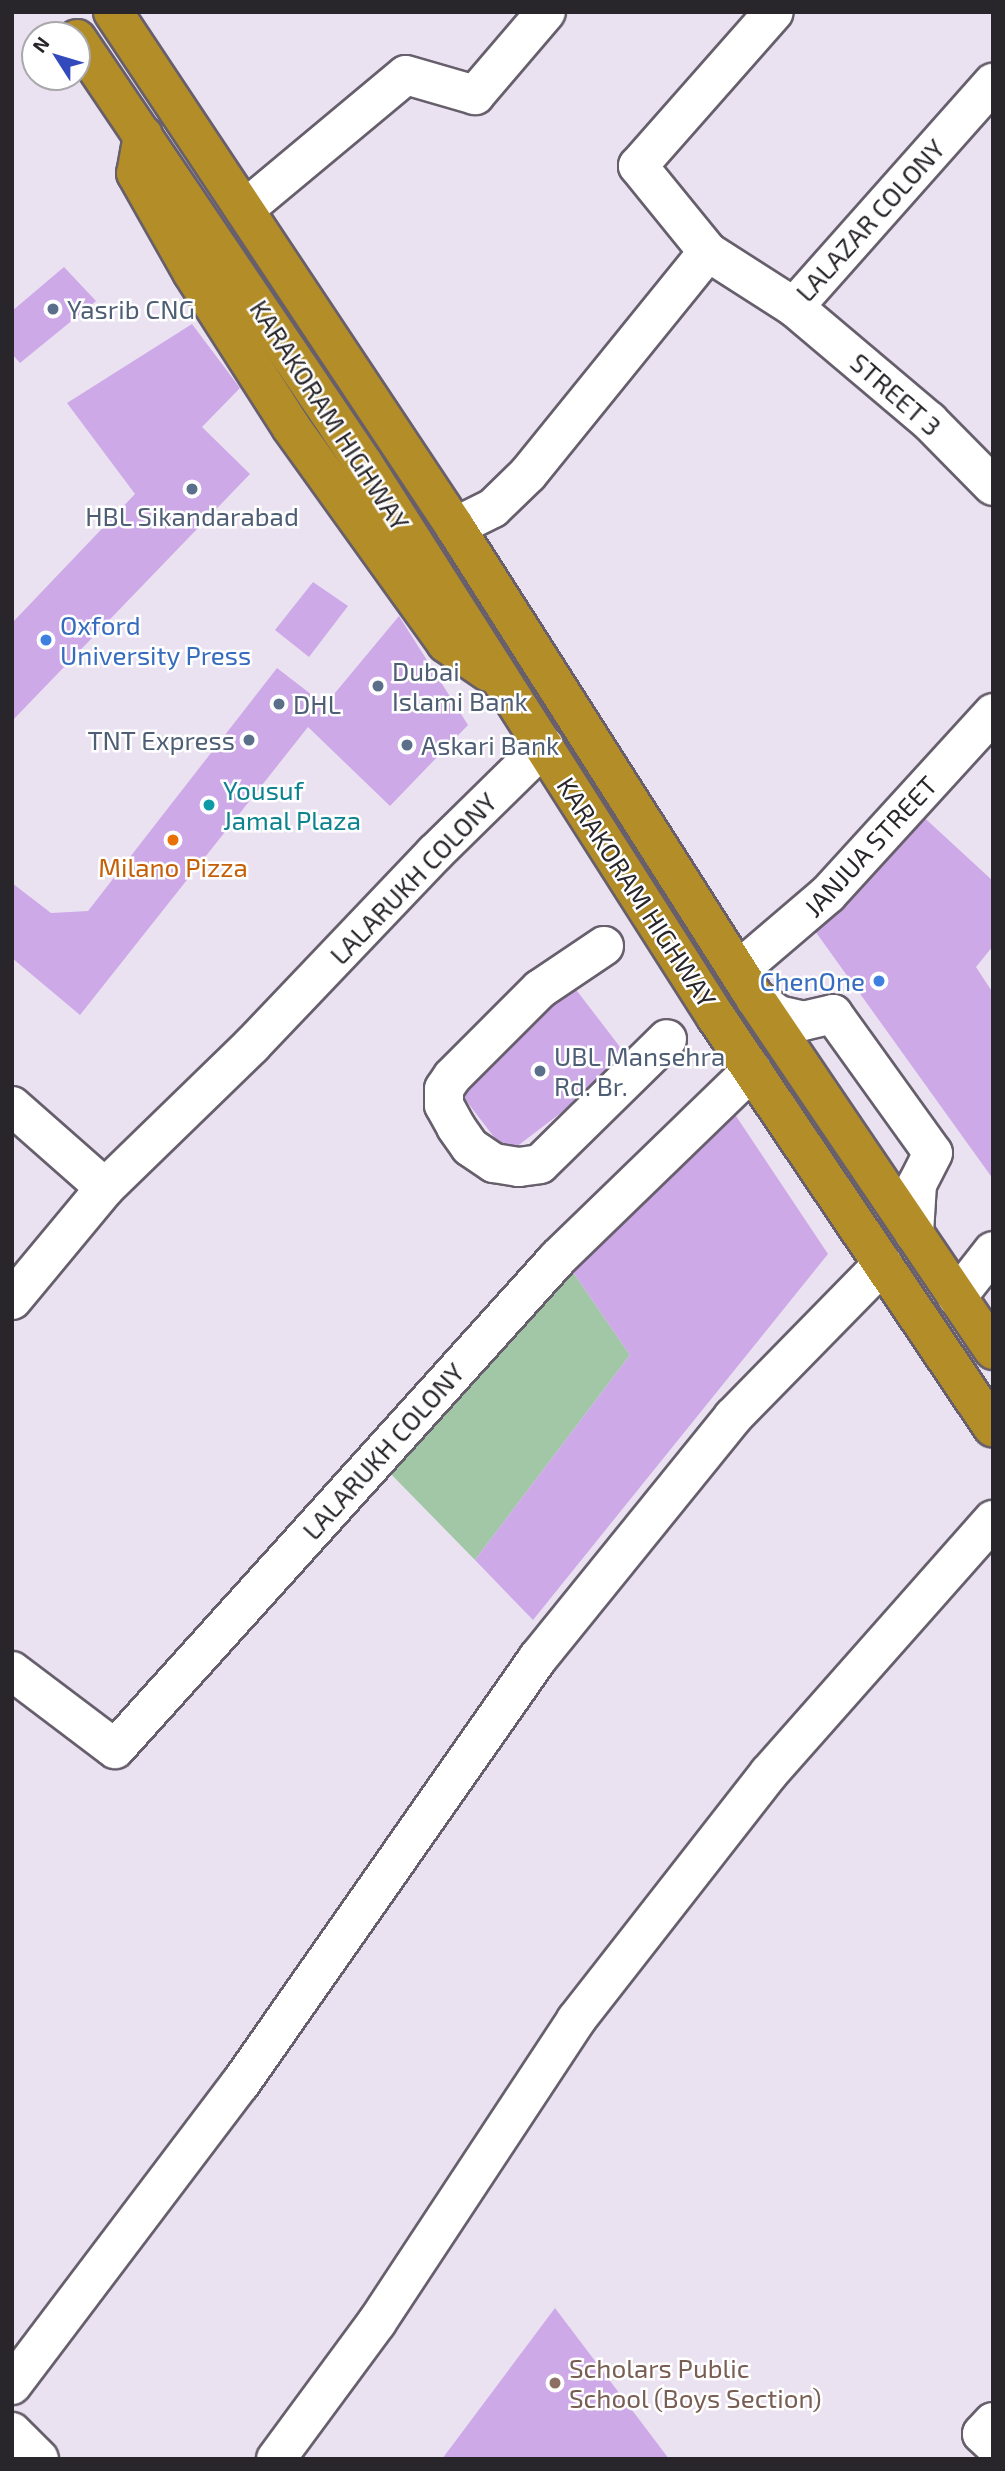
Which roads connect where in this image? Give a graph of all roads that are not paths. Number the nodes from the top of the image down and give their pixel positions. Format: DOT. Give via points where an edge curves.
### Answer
graph roads {
  1 [pos="113,12"];
  2 [pos="546,12"];
  3 [pos="774,12"];
  4 [pos="91,59"];
  5 [pos="991,90"];
  6 [pos="143,135"];
  7 [pos="245,209"];
  8 [pos="708,252"];
  9 [pos="794,307"];
  10 [pos="351,368"];
  11 [pos="312,387"];
  12 [pos="993,486"];
  13 [pos="455,527"];
  14 [pos="502,681"];
  15 [pos="993,713"];
  16 [pos="544,746"];
  17 [pos="604,946"];
  18 [pos="747,984"];
  19 [pos="667,1039"];
  20 [pos="752,1070"];
  21 [pos="12,1106"];
  22 [pos="105,1188"];
  23 [pos="914,1233"];
  24 [pos="993,1251"];
  25 [pos="883,1264"];
  26 [pos="19,1278"];
  27 [pos="957,1297"];
  28 [pos="993,1350"];
  29 [pos="993,1427"];
  30 [pos="993,1520"];
  31 [pos="12,1671"];
  32 [pos="12,2385"];
  33 [pos="993,2422"];
  34 [pos="12,2432"];
  35 [pos="993,2444"];
  36 [pos="39,2459"];
  37 [pos="276,2459"];
  1 -- 7 [label="highway, KARAKORAM HIGHWAY"];
  2 -- 7 [label="street" via="475,95 406,75"];
  3 -- 8 [label="street, LALAZAR COLONY" via="638,166"];
  4 -- 6 [label="highway, KARAKORAM HIGHWAY"];
  5 -- 9 [label="street, LALAZAR COLONY"];
  6 -- 11 [label="highway, KARAKORAM HIGHWAY"];
  6 -- 14 [label="highway" via="136,173 192,272 291,427 446,643"];
  7 -- 10 [label="highway, KARAKORAM HIGHWAY"];
  8 -- 9 [label="street, LALAZAR COLONY"];
  8 -- 13 [label="street" via="528,474 494,508"];
  9 -- 12 [label="street, STREET 3" via="929,421"];
  10 -- 11 [label="highway"];
  10 -- 13 [label="highway, KARAKORAM HIGHWAY"];
  11 -- 14 [label="highway, KARAKORAM HIGHWAY"];
  13 -- 18 [label="highway, KARAKORAM HIGHWAY"];
  14 -- 16 [label="highway, KARAKORAM HIGHWAY"];
  15 -- 18 [label="street, JANJUA STREET"];
  16 -- 20 [label="highway, KARAKORAM HIGHWAY"];
  16 -- 22 [label="street, LALARUKH COLONY" via="252,1045"];
  17 -- 19 [label="street" via="540,989 452,1077 444,1089 444,1105 456,1127 470,1147 494,1163 540,1164"];
  18 -- 23 [label="highway, KARAKORAM HIGHWAY"];
  18 -- 23 [label="street" via="778,1015 803,1021 833,1014 933,1153 917,1184"];
  20 -- 25 [label="highway, KARAKORAM HIGHWAY"];
  20 -- 31 [label="street, LALARUKH COLONY" via="558,1258 115,1749"];
  21 -- 22 [label="street"];
  22 -- 26 [label="street, LALARUKH COLONY"];
  23 -- 27 [label="highway, KARAKORAM HIGHWAY"];
  24 -- 27 [label="street"];
  25 -- 29 [label="highway, KARAKORAM HIGHWAY"];
  25 -- 32 [label="street" via="733,1416 538,1658 240,2084"];
  27 -- 28 [label="highway, KARAKORAM HIGHWAY"];
  30 -- 37 [label="street" via="769,1773 576,2020 377,2322"];
  33 -- 35 [label="street" via="982,2434"];
  34 -- 36 [label="street"];
}
